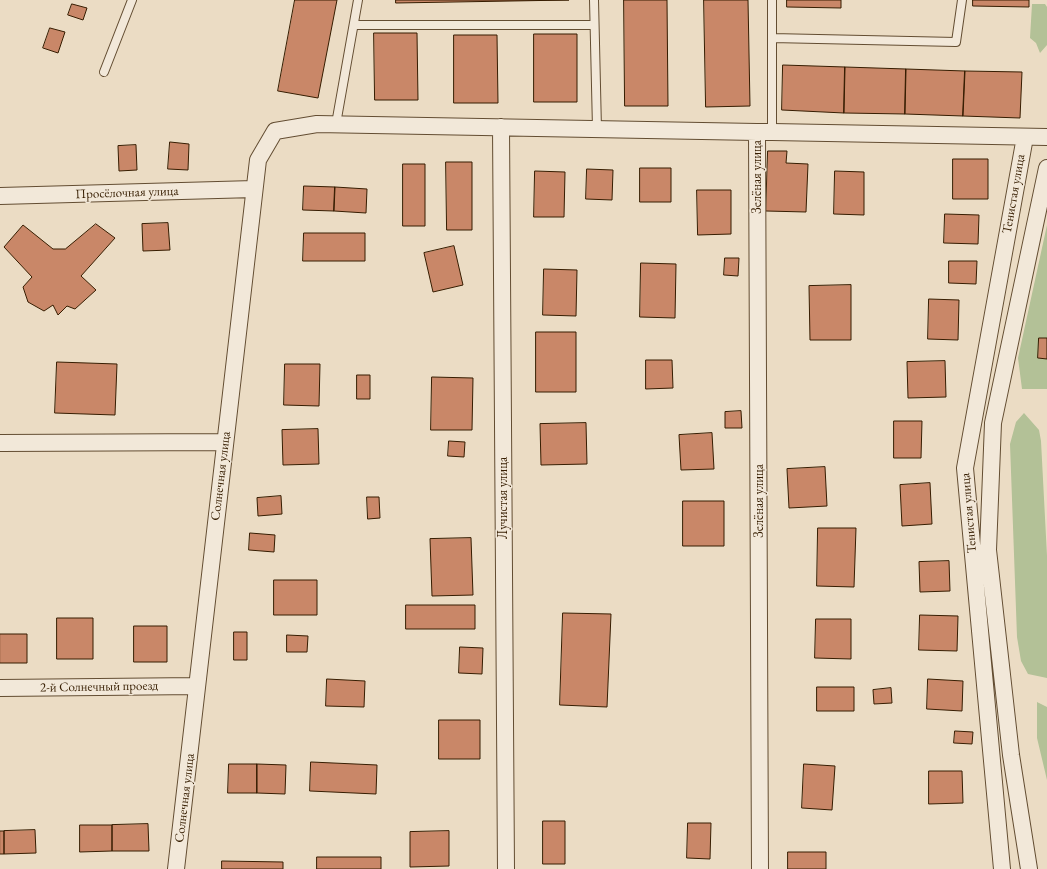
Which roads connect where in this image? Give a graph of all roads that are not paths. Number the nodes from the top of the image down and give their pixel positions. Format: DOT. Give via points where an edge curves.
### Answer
graph roads {
  1 [pos="132,0"];
  2 [pos="358,0"];
  3 [pos="594,0"];
  4 [pos="772,0"];
  5 [pos="962,0"];
  6 [pos="354,26"];
  7 [pos="594,26"];
  8 [pos="772,38"];
  9 [pos="104,72"];
  10 [pos="336,124"];
  11 [pos="501,128"];
  12 [pos="597,129"];
  13 [pos="764,132"];
  14 [pos="1025,137"];
  15 [pos="1047,137"];
  16 [pos="1047,168"];
  17 [pos="254,189"];
  18 [pos="0,196"];
  19 [pos="225,442"];
  20 [pos="0,443"];
  21 [pos="198,686"];
  22 [pos="0,688"];
  23 [pos="176,869"];
  24 [pos="506,869"];
  25 [pos="760,869"];
  26 [pos="1002,869"];
  27 [pos="1029,869"];
  1 -- 9 [label="lane"];
  2 -- 6 [label="lane"];
  3 -- 7 [label="lane"];
  4 -- 8 [label="lane"];
  5 -- 8 [label="lane" via="956,42"];
  6 -- 7 [label="lane"];
  6 -- 10 [label="lane"];
  7 -- 12 [label="lane"];
  8 -- 13 [label="lane"];
  10 -- 11 [label="street"];
  10 -- 17 [label="street, Солнечная улица" via="317,124 275,131 258,160"];
  11 -- 12 [label="street"];
  11 -- 24 [label="street, Лучистая улица"];
  12 -- 13 [label="street"];
  13 -- 14 [label="street"];
  13 -- 25 [label="street, Зелёная улица"];
  14 -- 15 [label="street"];
  14 -- 26 [label="street, Тенистая улица" via="965,468"];
  16 -- 27 [label="street" via="993,423 988,550 1011,755"];
  17 -- 18 [label="street, Просёлочная улица"];
  17 -- 19 [label="street, Солнечная улица"];
  19 -- 20 [label="street"];
  19 -- 21 [label="street, Солнечная улица"];
  21 -- 22 [label="street, 2-й Солнечный проезд"];
  21 -- 23 [label="street, Солнечная улица"];
}
